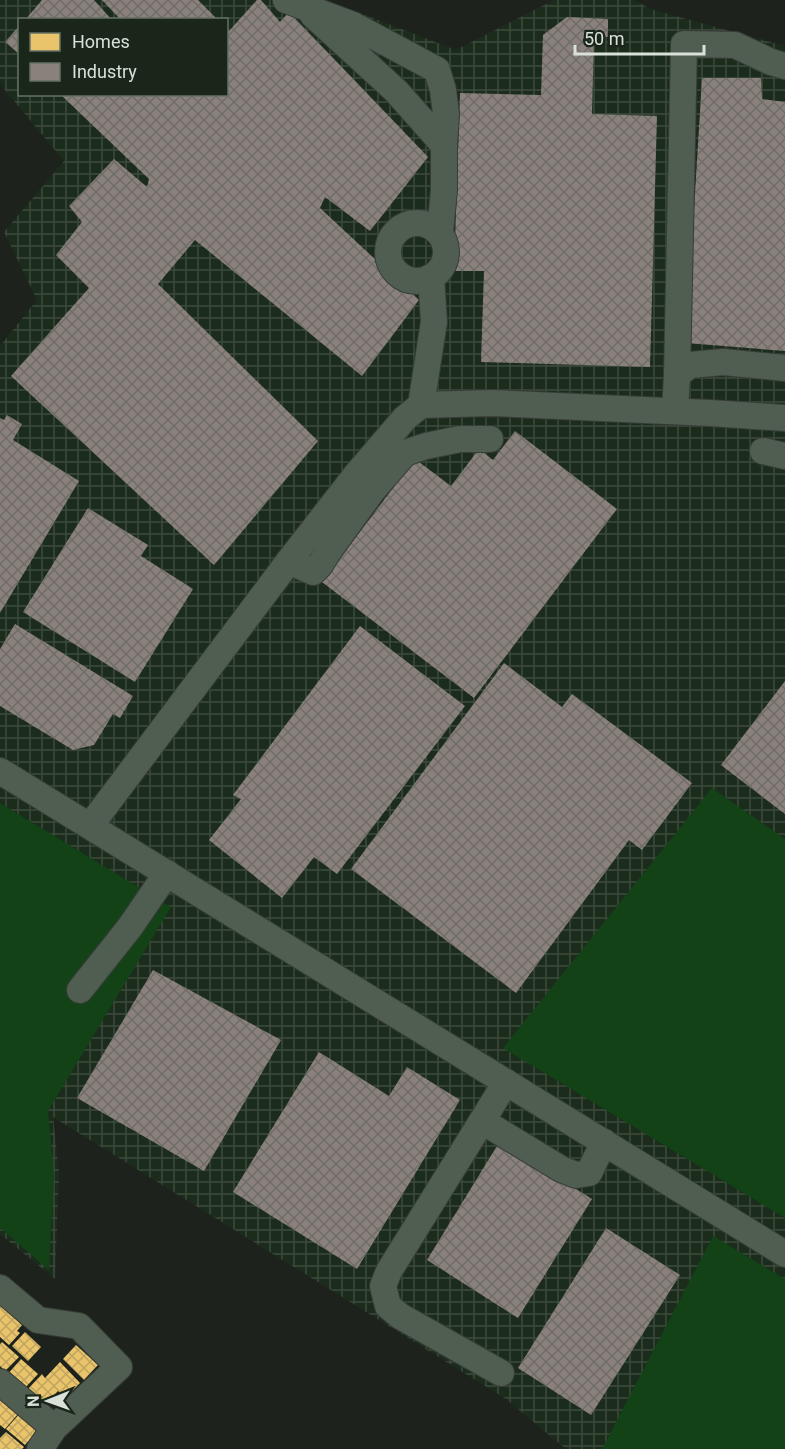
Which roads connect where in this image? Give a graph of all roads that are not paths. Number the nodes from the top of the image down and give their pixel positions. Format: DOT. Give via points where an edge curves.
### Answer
graph roads {
  1 [pos="294,3"];
  2 [pos="785,66"];
  3 [pos="444,145"];
  4 [pos="440,233"];
  5 [pos="431,278"];
  6 [pos="785,368"];
  7 [pos="677,375"];
  8 [pos="421,405"];
  9 [pos="675,411"];
  10 [pos="785,418"];
  11 [pos="490,439"];
  12 [pos="289,561"];
  13 [pos="0,771"];
  14 [pos="90,826"];
  15 [pos="166,873"];
  16 [pos="80,990"];
  17 [pos="506,1082"];
  18 [pos="482,1121"];
  19 [pos="604,1142"];
  20 [pos="785,1254"];
  21 [pos="0,1288"];
  22 [pos="501,1373"];
  23 [pos="0,1382"];
  24 [pos="54,1428"];
  25 [pos="40,1449"];
  1 -- 3 [label="street" via="396,91"];
  1 -- 3 [label="street" via="353,25 437,70 446,114"];
  2 -- 7 [label="street" via="735,45 684,44"];
  3 -- 4 [label="street"];
  4 -- 5 [label="street" via="446,258"];
  4 -- 5 [label="street" via="427,224 410,223 396,231 388,246 389,262 399,276 415,281"];
  5 -- 8 [label="street" via="434,322"];
  6 -- 7 [label="street" via="723,362 690,365"];
  7 -- 9 [label="street"];
  8 -- 9 [label="street" via="492,403"];
  8 -- 12 [label="street" via="356,474"];
  9 -- 10 [label="street"];
  11 -- 12 [label="street" via="460,440 405,453 313,572"];
  12 -- 14 [label="street"];
  13 -- 14 [label="street"];
  14 -- 15 [label="street"];
  15 -- 16 [label="street"];
  15 -- 17 [label="street"];
  17 -- 18 [label="street"];
  17 -- 19 [label="street"];
  18 -- 19 [label="street" via="576,1175 589,1173"];
  18 -- 22 [label="street" via="383,1286 388,1306 400,1316"];
  19 -- 20 [label="street"];
  21 -- 24 [label="street" via="38,1320 79,1326 118,1367"];
  23 -- 24 [label="street"];
  24 -- 25 [label="street"];
}
